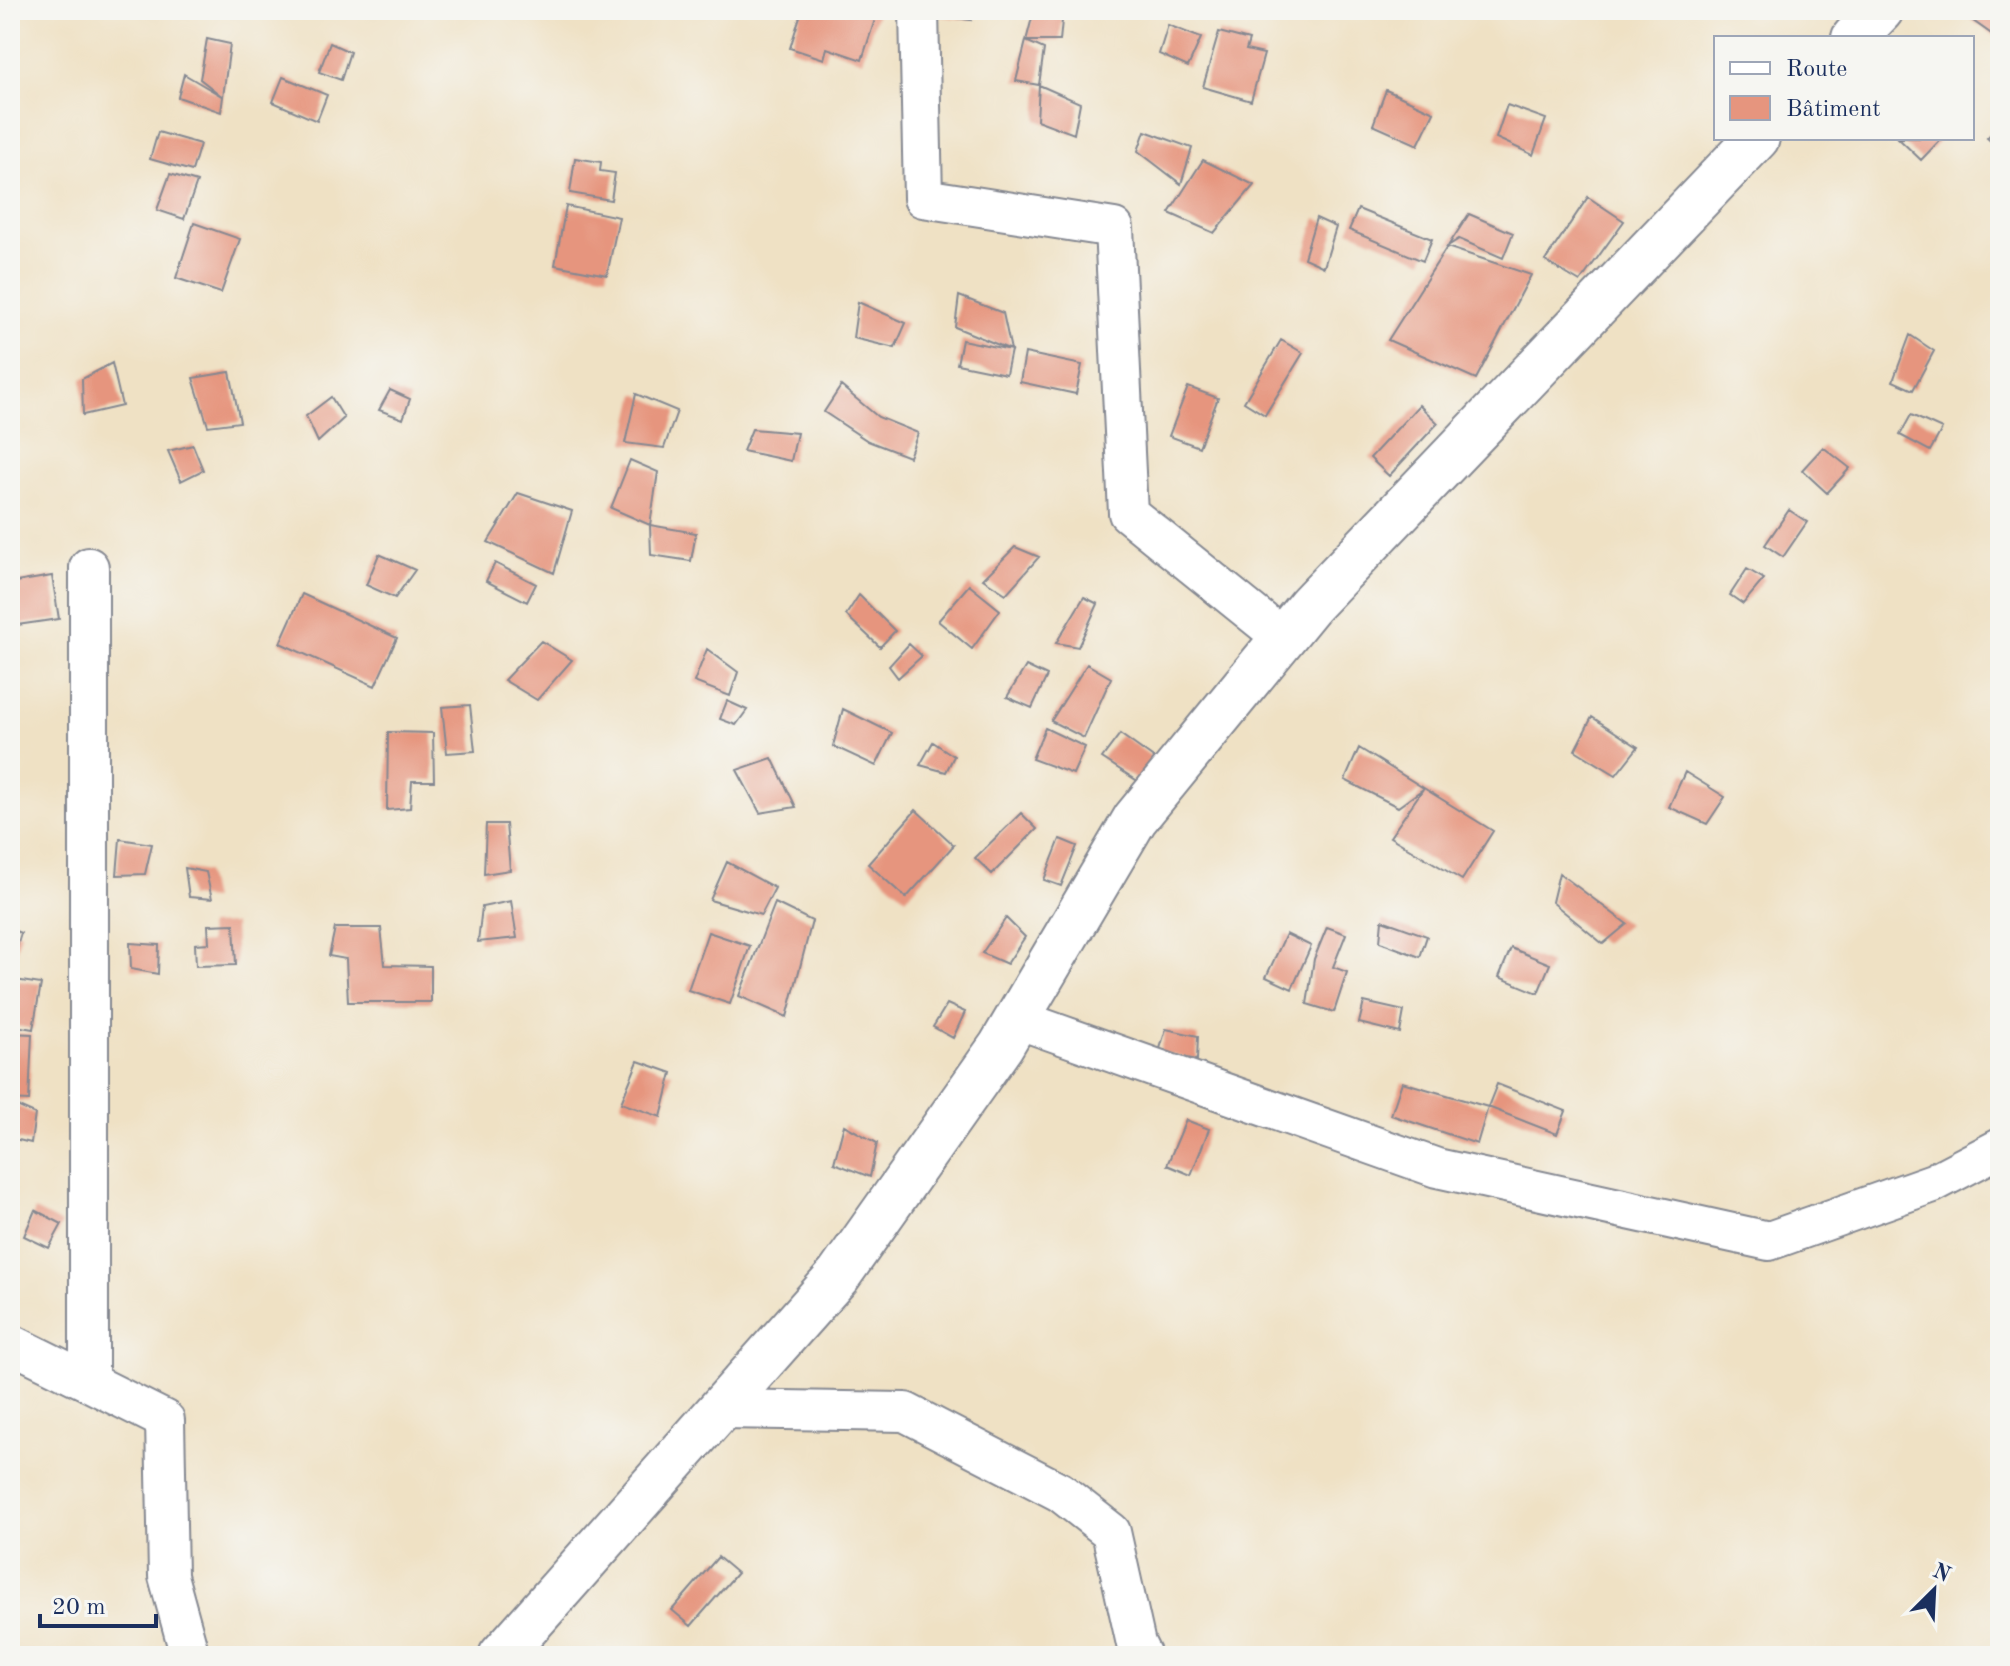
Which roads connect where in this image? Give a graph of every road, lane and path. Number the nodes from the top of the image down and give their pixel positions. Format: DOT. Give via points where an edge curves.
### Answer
graph roads {
  1 [pos="919,10"];
  2 [pos="1881,10"];
  3 [pos="1856,36"];
  4 [pos="1755,140"];
  5 [pos="89,567"];
  6 [pos="1283,638"];
  7 [pos="1017,1019"];
  8 [pos="2000,1148"];
  9 [pos="10,1343"];
  10 [pos="89,1382"];
  11 [pos="720,1409"];
  12 [pos="190,1656"];
  13 [pos="501,1656"];
  14 [pos="1142,1656"];
  1 -- 6 [label="street" via="923,198 1114,228 1128,513"];
  2 -- 3 [label="street"];
  4 -- 6 [label="street"];
  5 -- 10 [label="street"];
  6 -- 7 [label="street" via="1135,819"];
  7 -- 8 [label="street" via="1437,1168 1769,1241 1933,1183"];
  7 -- 11 [label="street" via="839,1275"];
  9 -- 10 [label="street"];
  10 -- 12 [label="street" via="165,1420 168,1576"];
  11 -- 13 [label="street"];
  11 -- 14 [label="street" via="905,1412 1060,1492 1111,1532"];
}
